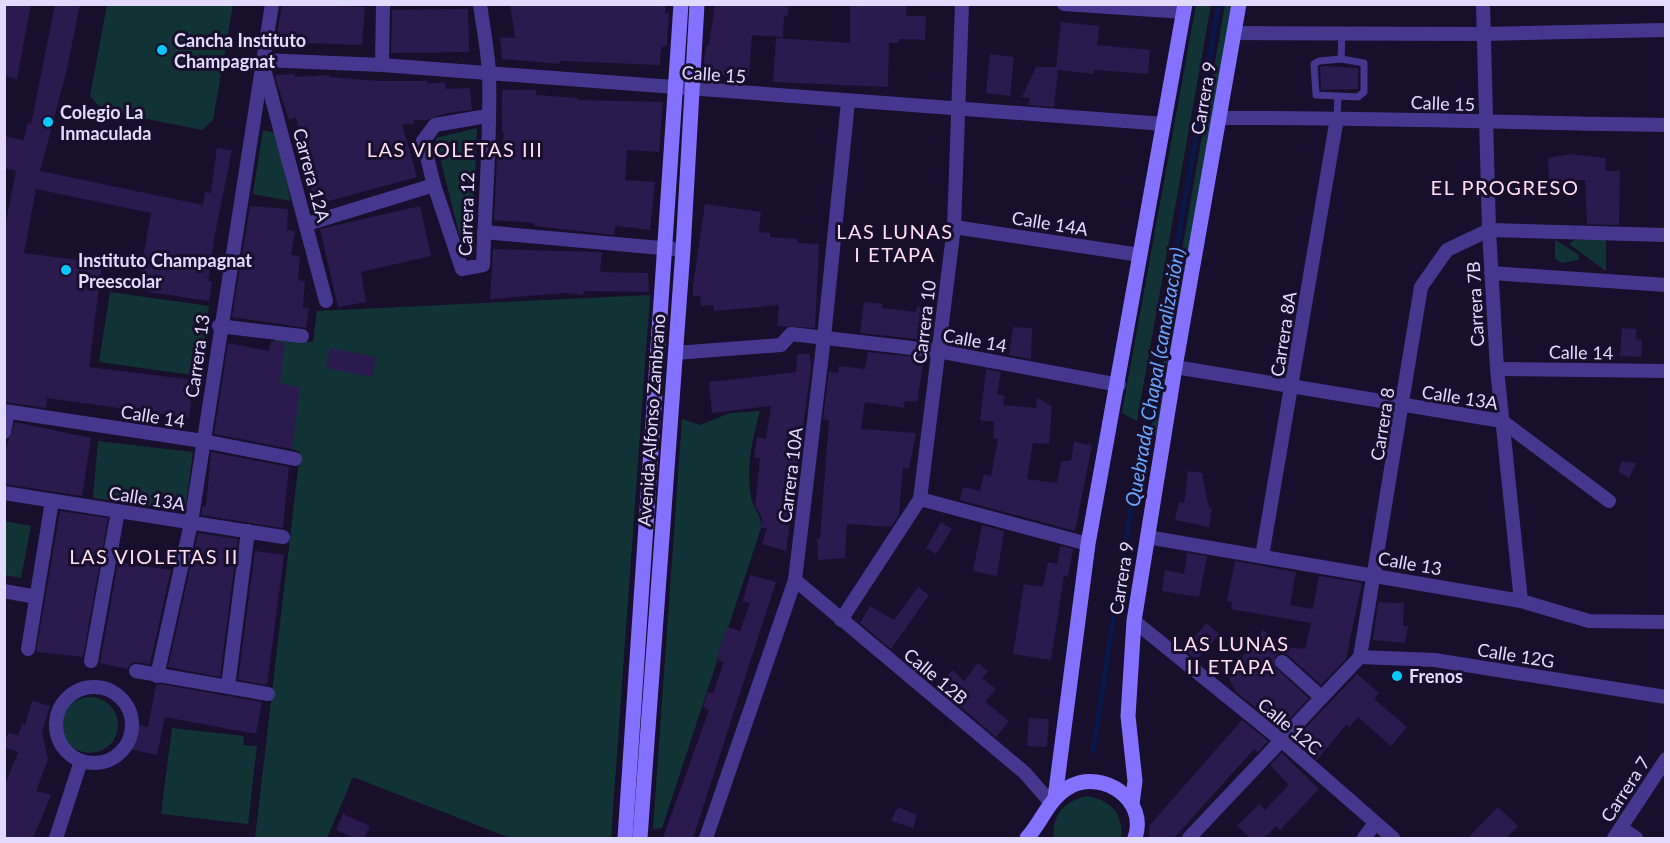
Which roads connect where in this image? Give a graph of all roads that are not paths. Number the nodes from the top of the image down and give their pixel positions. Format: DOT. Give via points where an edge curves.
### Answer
graph roads {
  1 [pos="272,4"];
  2 [pos="383,4"];
  3 [pos="480,4"];
  4 [pos="681,4"];
  5 [pos="697,4"];
  6 [pos="962,4"];
  7 [pos="1064,4"];
  8 [pos="1239,4"];
  9 [pos="1482,4"];
  10 [pos="1184,8"];
  11 [pos="1665,30"];
  12 [pos="1234,33"];
  13 [pos="1342,33"];
  14 [pos="1483,34"];
  15 [pos="1341,59"];
  16 [pos="262,60"];
  17 [pos="382,65"];
  18 [pos="489,73"];
  19 [pos="676,89"];
  20 [pos="692,90"];
  21 [pos="1338,96"];
  22 [pos="848,102"];
  23 [pos="959,110"];
  24 [pos="487,116"];
  25 [pos="1337,117"];
  26 [pos="1219,118"];
  27 [pos="1486,123"];
  28 [pos="1164,124"];
  29 [pos="1665,125"];
  30 [pos="434,185"];
  31 [pos="307,224"];
  32 [pos="954,227"];
  33 [pos="1489,230"];
  34 [pos="484,232"];
  35 [pos="1665,235"];
  36 [pos="666,249"];
  37 [pos="683,250"];
  38 [pos="1140,255"];
  39 [pos="1491,273"];
  40 [pos="1665,285"];
  41 [pos="326,301"];
  42 [pos="219,326"];
  43 [pos="302,336"];
  44 [pos="825,337"];
  45 [pos="938,351"];
  46 [pos="675,353"];
  47 [pos="1175,367"];
  48 [pos="1497,369"];
  49 [pos="1665,371"];
  50 [pos="1119,385"];
  51 [pos="1293,387"];
  52 [pos="1403,406"];
  53 [pos="6,412"];
  54 [pos="1502,421"];
  55 [pos="4,432"];
  56 [pos="203,441"];
  57 [pos="295,459"];
  58 [pos="4,493"];
  59 [pos="920,499"];
  60 [pos="52,501"];
  61 [pos="1609,501"];
  62 [pos="118,511"];
  63 [pos="190,523"];
  64 [pos="248,531"];
  65 [pos="283,537"];
  66 [pos="1147,537"];
  67 [pos="1088,544"];
  68 [pos="1262,556"];
  69 [pos="1375,575"];
  70 [pos="795,579"];
  71 [pos="4,591"];
  72 [pos="36,597"];
  73 [pos="1521,601"];
  74 [pos="840,620"];
  75 [pos="1134,621"];
  76 [pos="1665,622"];
  77 [pos="28,649"];
  78 [pos="1360,657"];
  79 [pos="92,661"];
  80 [pos="1282,662"];
  81 [pos="136,671"];
  82 [pos="157,676"];
  83 [pos="228,686"];
  84 [pos="268,694"];
  85 [pos="1321,697"];
  86 [pos="1665,697"];
  87 [pos="1281,740"];
  88 [pos="1665,759"];
  89 [pos="81,761"];
  90 [pos="1053,801"];
  91 [pos="1132,804"];
  92 [pos="1375,822"];
  93 [pos="1037,832"];
  94 [pos="1618,834"];
  95 [pos="56,838"];
  96 [pos="625,838"];
  97 [pos="640,838"];
  98 [pos="706,838"];
  99 [pos="1027,838"];
  100 [pos="1135,838"];
  101 [pos="1189,838"];
  102 [pos="1364,838"];
  103 [pos="1393,838"];
  104 [pos="1636,838"];
  1 -- 16 [label="street, Carrera 13"];
  2 -- 17 [label="street"];
  3 -- 18 [label="street, Carrera 12"];
  4 -- 19 [label="main road, Avenida Alfonso Zambrano"];
  5 -- 20 [label="main road, Avenida Alfonso Zambrano"];
  6 -- 23 [label="street, Carrera 10"];
  7 -- 10 [label="street"];
  8 -- 12 [label="main road, Carrera 9"];
  9 -- 14 [label="street, Carrera 7B"];
  10 -- 28 [label="main road, Carrera 9"];
  11 -- 14 [label="street"];
  12 -- 13 [label="street"];
  12 -- 26 [label="main road, Carrera 9"];
  13 -- 14 [label="street"];
  13 -- 15 [label="lane"];
  14 -- 27 [label="street, Carrera 7B"];
  15 -- 21 [label="lane" via="1314,64 1316,94"];
  15 -- 21 [label="lane" via="1364,63 1364,92 1358,97"];
  16 -- 17 [label="street, Calle 15"];
  16 -- 31 [label="street, Carrera 12A"];
  16 -- 42 [label="street, Carrera 13"];
  17 -- 18 [label="street, Calle 15"];
  18 -- 19 [label="street, Calle 15"];
  18 -- 24 [label="street, Carrera 12"];
  19 -- 20 [label="street, Calle 15"];
  19 -- 36 [label="main road, Avenida Alfonso Zambrano"];
  20 -- 22 [label="street, Calle 15"];
  20 -- 37 [label="main road, Avenida Alfonso Zambrano"];
  21 -- 25 [label="lane"];
  22 -- 23 [label="street, Calle 15"];
  22 -- 44 [label="street, Carrera 10A"];
  23 -- 28 [label="street, Calle 15"];
  23 -- 32 [label="street, Carrera 10"];
  24 -- 30 [label="street, Carrera 12" via="435,125 423,141"];
  24 -- 34 [label="street, Carrera 12"];
  25 -- 26 [label="street, Calle 15"];
  25 -- 27 [label="street, Calle 15"];
  25 -- 51 [label="street, Carrera 8A"];
  26 -- 47 [label="main road, Carrera 9"];
  27 -- 29 [label="street, Calle 15"];
  27 -- 33 [label="street, Carrera 7B"];
  28 -- 38 [label="main road, Carrera 9"];
  30 -- 31 [label="street"];
  30 -- 34 [label="street, Carrera 12" via="462,269 483,265"];
  31 -- 41 [label="street, Carrera 12A"];
  32 -- 38 [label="street, Calle 14A"];
  32 -- 45 [label="street, Carrera 10"];
  33 -- 35 [label="street"];
  33 -- 39 [label="street, Carrera 7B"];
  33 -- 52 [label="street, Carrera 8" via="1447,250 1421,288"];
  34 -- 36 [label="street"];
  36 -- 37 [label="street"];
  36 -- 96 [label="main road, Avenida Alfonso Zambrano"];
  37 -- 46 [label="main road, Avenida Alfonso Zambrano"];
  38 -- 50 [label="main road, Carrera 9"];
  39 -- 40 [label="street"];
  39 -- 48 [label="street, Carrera 7B"];
  42 -- 43 [label="street"];
  42 -- 56 [label="street, Carrera 13"];
  44 -- 45 [label="street, Calle 14"];
  44 -- 46 [label="street, Calle 14" via="790,334 781,345"];
  44 -- 70 [label="street, Carrera 10A"];
  45 -- 50 [label="street, Calle 14"];
  45 -- 59 [label="street, Carrera 10"];
  46 -- 97 [label="main road, Avenida Alfonso Zambrano"];
  47 -- 51 [label="street, Calle 13A"];
  47 -- 66 [label="main road, Carrera 9"];
  48 -- 49 [label="street, Calle 14"];
  48 -- 54 [label="street, Carrera 7B"];
  50 -- 67 [label="main road, Carrera 9"];
  51 -- 52 [label="street, Calle 13A"];
  51 -- 68 [label="street, Carrera 8A"];
  52 -- 54 [label="street, Calle 13A"];
  52 -- 69 [label="street, Carrera 8"];
  53 -- 55 [label="street"];
  53 -- 56 [label="street, Calle 14"];
  54 -- 61 [label="street, Calle 13A"];
  54 -- 73 [label="street, Carrera 7B"];
  56 -- 57 [label="street, Calle 14"];
  56 -- 63 [label="street, Carrera 13"];
  58 -- 60 [label="street, Calle 13A"];
  59 -- 67 [label="street"];
  59 -- 74 [label="street, Carrera 10"];
  60 -- 62 [label="street, Calle 13A"];
  60 -- 72 [label="street"];
  62 -- 63 [label="street, Calle 13A"];
  62 -- 79 [label="street"];
  63 -- 64 [label="street, Calle 13A"];
  63 -- 82 [label="street, Carrera 13"];
  64 -- 65 [label="street, Calle 13A"];
  64 -- 83 [label="street"];
  66 -- 68 [label="street, Calle 13"];
  66 -- 75 [label="main road, Carrera 9"];
  67 -- 90 [label="main road, Carrera 9"];
  68 -- 69 [label="street, Calle 13"];
  69 -- 73 [label="street, Calle 13"];
  69 -- 78 [label="street, Carrera 8"];
  70 -- 74 [label="street, Calle 12B"];
  70 -- 98 [label="street, Carrera 10A"];
  71 -- 72 [label="street"];
  72 -- 77 [label="street"];
  73 -- 76 [label="street, Calle 13" via="1589,621"];
  74 -- 90 [label="street, Calle 12B" via="1025,773"];
  75 -- 87 [label="street, Calle 12C"];
  75 -- 91 [label="main road, Carrera 9" via="1128,716 1135,781"];
  78 -- 85 [label="street"];
  78 -- 86 [label="street, Calle 12G" via="1435,660"];
  80 -- 85 [label="street"];
  81 -- 82 [label="street"];
  82 -- 83 [label="street"];
  83 -- 84 [label="street"];
  85 -- 87 [label="street"];
  87 -- 92 [label="street, Calle 12C"];
  87 -- 101 [label="street"];
  88 -- 94 [label="street, Carrera 7"];
  89 -- 89 [label="street" via="108,761 128,744 132,732 128,705 108,688 81,688 70,695 59,712 57,732 61,744"];
  89 -- 95 [label="street"];
  90 -- 91 [label="main road" via="1070,787 1087,781 1105,782 1120,790"];
  90 -- 93 [label="main road"];
  91 -- 100 [label="main road, Carrera 9" via="1137,818"];
  92 -- 102 [label="street"];
  92 -- 103 [label="street, Calle 12C"];
  93 -- 99 [label="main road"];
  94 -- 104 [label="street"];
}
